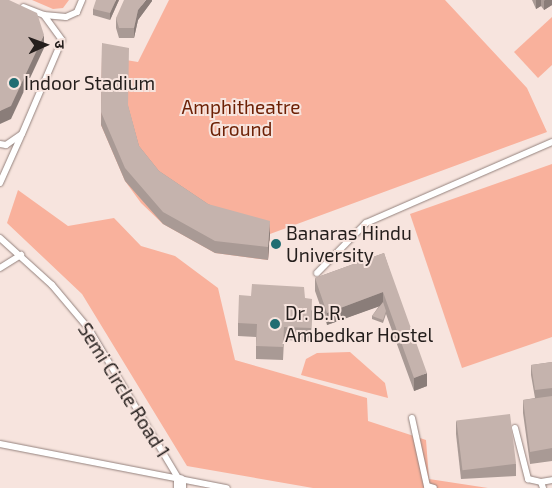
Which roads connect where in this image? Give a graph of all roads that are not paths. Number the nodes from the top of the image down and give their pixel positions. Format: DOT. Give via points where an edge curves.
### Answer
graph roads {
  1 [pos="82,0"];
  2 [pos="10,3"];
  3 [pos="44,15"];
  4 [pos="22,134"];
  5 [pos="552,142"];
  6 [pos="0,144"];
  7 [pos="0,183"];
  8 [pos="0,238"];
  9 [pos="21,255"];
  10 [pos="0,268"];
  11 [pos="317,273"];
  12 [pos="412,418"];
  13 [pos="515,428"];
  14 [pos="0,444"];
  15 [pos="552,480"];
  16 [pos="180,485"];
  17 [pos="542,485"];
  18 [pos="227,488"];
  19 [pos="434,488"];
  1 -- 3 [label="lane" via="77,12 66,18"];
  2 -- 3 [label="lane"];
  3 -- 4 [label="lane" via="62,40"];
  4 -- 6 [label="lane" via="6,145"];
  4 -- 7 [label="lane"];
  5 -- 11 [label="lane" via="366,223"];
  8 -- 9 [label="lane, Semi Circle Road 1"];
  9 -- 10 [label="lane"];
  9 -- 16 [label="lane, Semi Circle Road 1" via="89,328"];
  12 -- 19 [label="lane" via="426,486"];
  13 -- 17 [label="lane" via="528,478"];
  14 -- 16 [label="lane"];
  15 -- 17 [label="lane"];
  16 -- 18 [label="lane"];
}
